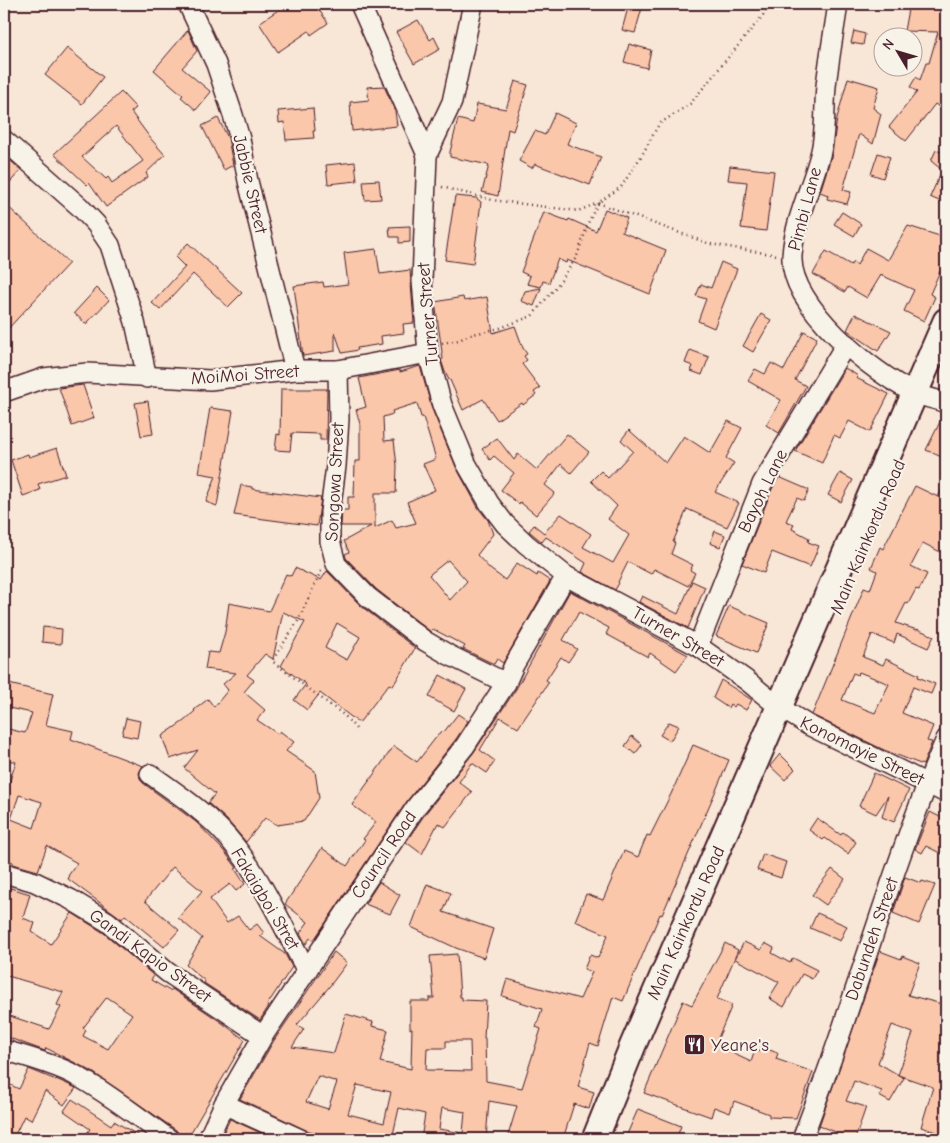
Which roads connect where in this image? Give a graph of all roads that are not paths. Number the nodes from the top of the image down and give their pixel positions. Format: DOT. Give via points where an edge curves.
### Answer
graph roads {
  1 [pos="188,4"];
  2 [pos="360,4"];
  3 [pos="473,4"];
  4 [pos="838,4"];
  5 [pos="4,140"];
  6 [pos="427,155"];
  7 [pos="946,321"];
  8 [pos="846,344"];
  9 [pos="428,349"];
  10 [pos="946,358"];
  11 [pos="295,370"];
  12 [pos="338,370"];
  13 [pos="148,378"];
  14 [pos="4,392"];
  15 [pos="930,398"];
  16 [pos="566,576"];
  17 [pos="698,646"];
  18 [pos="506,682"];
  19 [pos="785,711"];
  20 [pos="946,739"];
  21 [pos="150,774"];
  22 [pos="927,783"];
  23 [pos="946,793"];
  24 [pos="4,873"];
  25 [pos="307,971"];
  26 [pos="263,1036"];
  27 [pos="4,1050"];
  28 [pos="224,1104"];
  29 [pos="169,1139"];
  30 [pos="208,1139"];
  31 [pos="300,1139"];
  32 [pos="595,1139"];
  33 [pos="607,1139"];
  34 [pos="802,1139"];
  1 -- 11 [label="street, Jabbie Street" via="216,64 240,139"];
  2 -- 6 [label="street"];
  3 -- 6 [label="street, Turner Street" via="452,102"];
  4 -- 8 [label="street, Pimbi Lane" via="826,85 821,150 799,220 792,257 796,282 813,310"];
  5 -- 13 [label="street" via="80,207 110,245"];
  6 -- 9 [label="street, Turner Street" via="422,281"];
  7 -- 15 [label="main road"];
  8 -- 15 [label="street, Pimbi Lane" via="881,372"];
  8 -- 17 [label="street, Bayoh Lane" via="762,484"];
  9 -- 12 [label="street, MoiMoi Street"];
  9 -- 16 [label="street, Turner Street" via="442,405 466,463 489,503 526,544"];
  10 -- 15 [label="main road, Main Kainkordu Road"];
  11 -- 12 [label="street, MoiMoi Street"];
  11 -- 13 [label="street, MoiMoi Street" via="210,380"];
  12 -- 18 [label="street, Songowa Street" via="336,466 330,512 330,541 336,564 368,597 425,641"];
  13 -- 14 [label="street, MoiMoi Street" via="87,373 44,378"];
  15 -- 19 [label="main road, Main Kainkordu Road"];
  16 -- 17 [label="street, Turner Street"];
  16 -- 18 [label="street, Council Road"];
  17 -- 19 [label="street, Turner Street"];
  18 -- 25 [label="street, Council Road" via="461,752 416,806"];
  19 -- 22 [label="street, Konomayie Street" via="827,736"];
  19 -- 32 [label="main road, Main Kainkordu Road" via="633,1045"];
  19 -- 33 [label="main road"];
  20 -- 22 [label="street, Dabundeh Street"];
  21 -- 25 [label="street, Fakaigboi Stret" via="198,809 236,847 261,885"];
  22 -- 23 [label="street, Konomayie Street"];
  22 -- 34 [label="street, Dabundeh Street"];
  24 -- 26 [label="street, Gandi Kapio Street" via="35,882 108,922 167,972"];
  25 -- 26 [label="street, Council Road"];
  26 -- 28 [label="street, Council Road"];
  27 -- 29 [label="street" via="73,1074"];
  28 -- 30 [label="street, Council Road"];
  28 -- 31 [label="street"];
}
